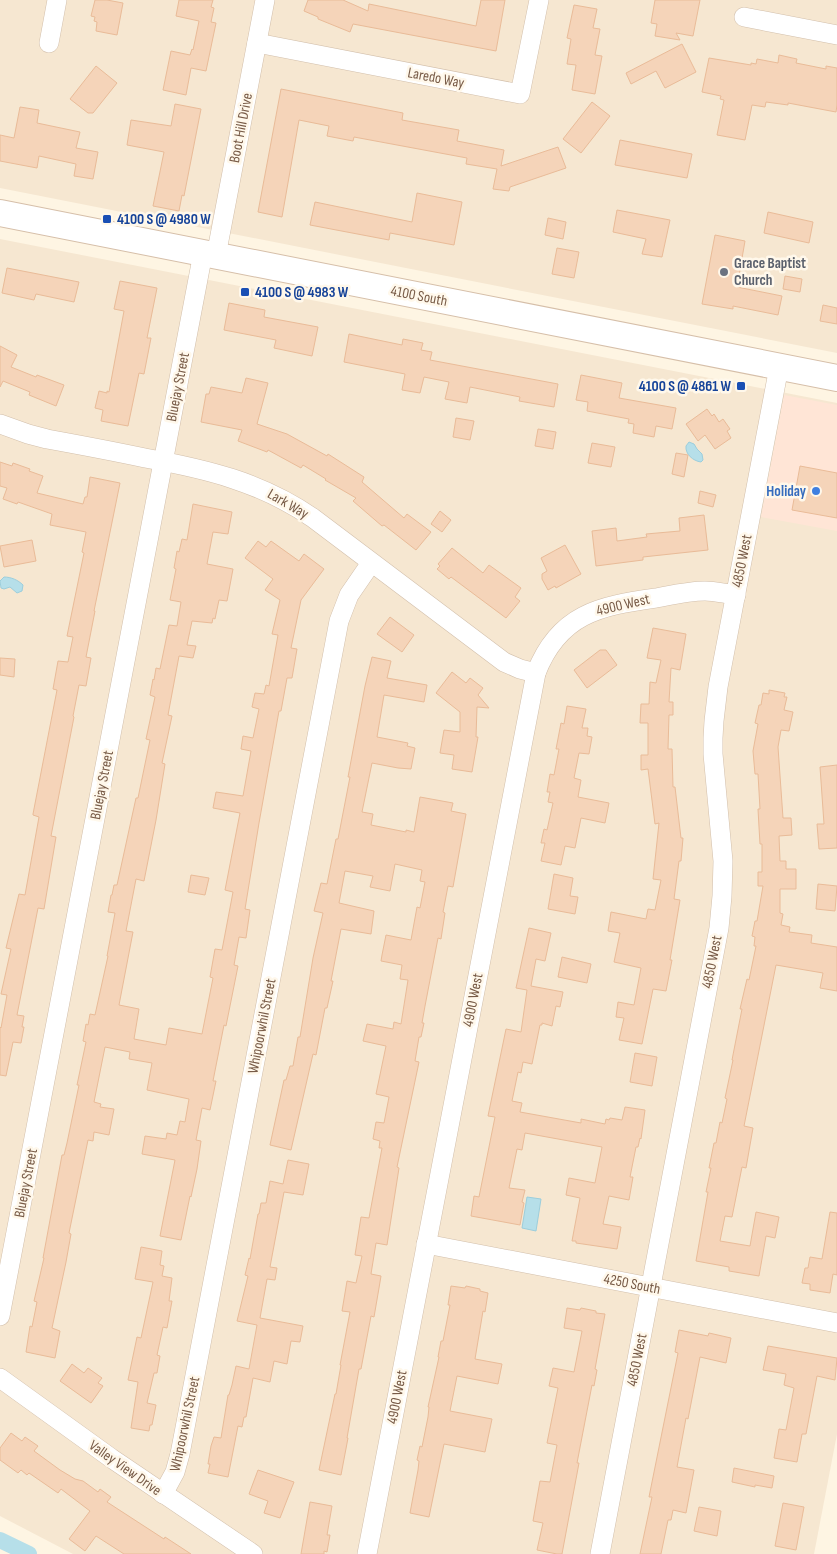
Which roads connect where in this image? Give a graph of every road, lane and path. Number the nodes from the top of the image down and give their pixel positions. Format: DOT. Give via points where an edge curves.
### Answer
graph roads {
  1 [pos="57,0"];
  2 [pos="265,0"];
  3 [pos="539,0"];
  4 [pos="744,17"];
  5 [pos="837,35"];
  6 [pos="257,43"];
  7 [pos="49,44"];
  8 [pos="0,213"];
  9 [pos="210,255"];
  10 [pos="779,367"];
  11 [pos="837,378"];
  12 [pos="0,424"];
  13 [pos="164,461"];
  14 [pos="371,563"];
  15 [pos="736,596"];
  16 [pos="536,673"];
  17 [pos="426,1244"];
  18 [pos="651,1287"];
  19 [pos="0,1316"];
  20 [pos="837,1323"];
  21 [pos="0,1378"];
  22 [pos="163,1494"];
  23 [pos="253,1554"];
  24 [pos="367,1554"];
  25 [pos="600,1554"];
  1 -- 7 [label="street"];
  2 -- 6 [label="street, Boot Hill Drive"];
  3 -- 6 [label="street, Laredo Way" via="520,94"];
  4 -- 5 [label="street"];
  6 -- 9 [label="street, Boot Hill Drive"];
  8 -- 9 [label="main road, 4100 South"];
  9 -- 10 [label="main road, 4100 South"];
  9 -- 13 [label="street, Bluejay Street"];
  10 -- 11 [label="main road, 4100 South"];
  10 -- 15 [label="street, 4850 West"];
  12 -- 13 [label="street, Lark Way" via="47,439"];
  13 -- 14 [label="street, Lark Way" via="236,479 280,498"];
  13 -- 19 [label="street, Bluejay Street"];
  14 -- 16 [label="street, Lark Way" via="504,662"];
  14 -- 22 [label="street, Whipoorwhil Street" via="349,595 338,628 180,1454"];
  15 -- 16 [label="street, 4900 West" via="697,592 619,603 594,611 581,617 560,635 546,652"];
  15 -- 18 [label="street, 4850 West" via="714,721 713,754 724,861 721,912"];
  16 -- 17 [label="street, 4900 West"];
  17 -- 18 [label="street, 4250 South"];
  17 -- 24 [label="street, 4900 West"];
  18 -- 20 [label="street, 4250 South"];
  18 -- 25 [label="street, 4850 West"];
  21 -- 22 [label="street, Valley View Drive"];
  22 -- 23 [label="street, Valley View Drive"];
}
